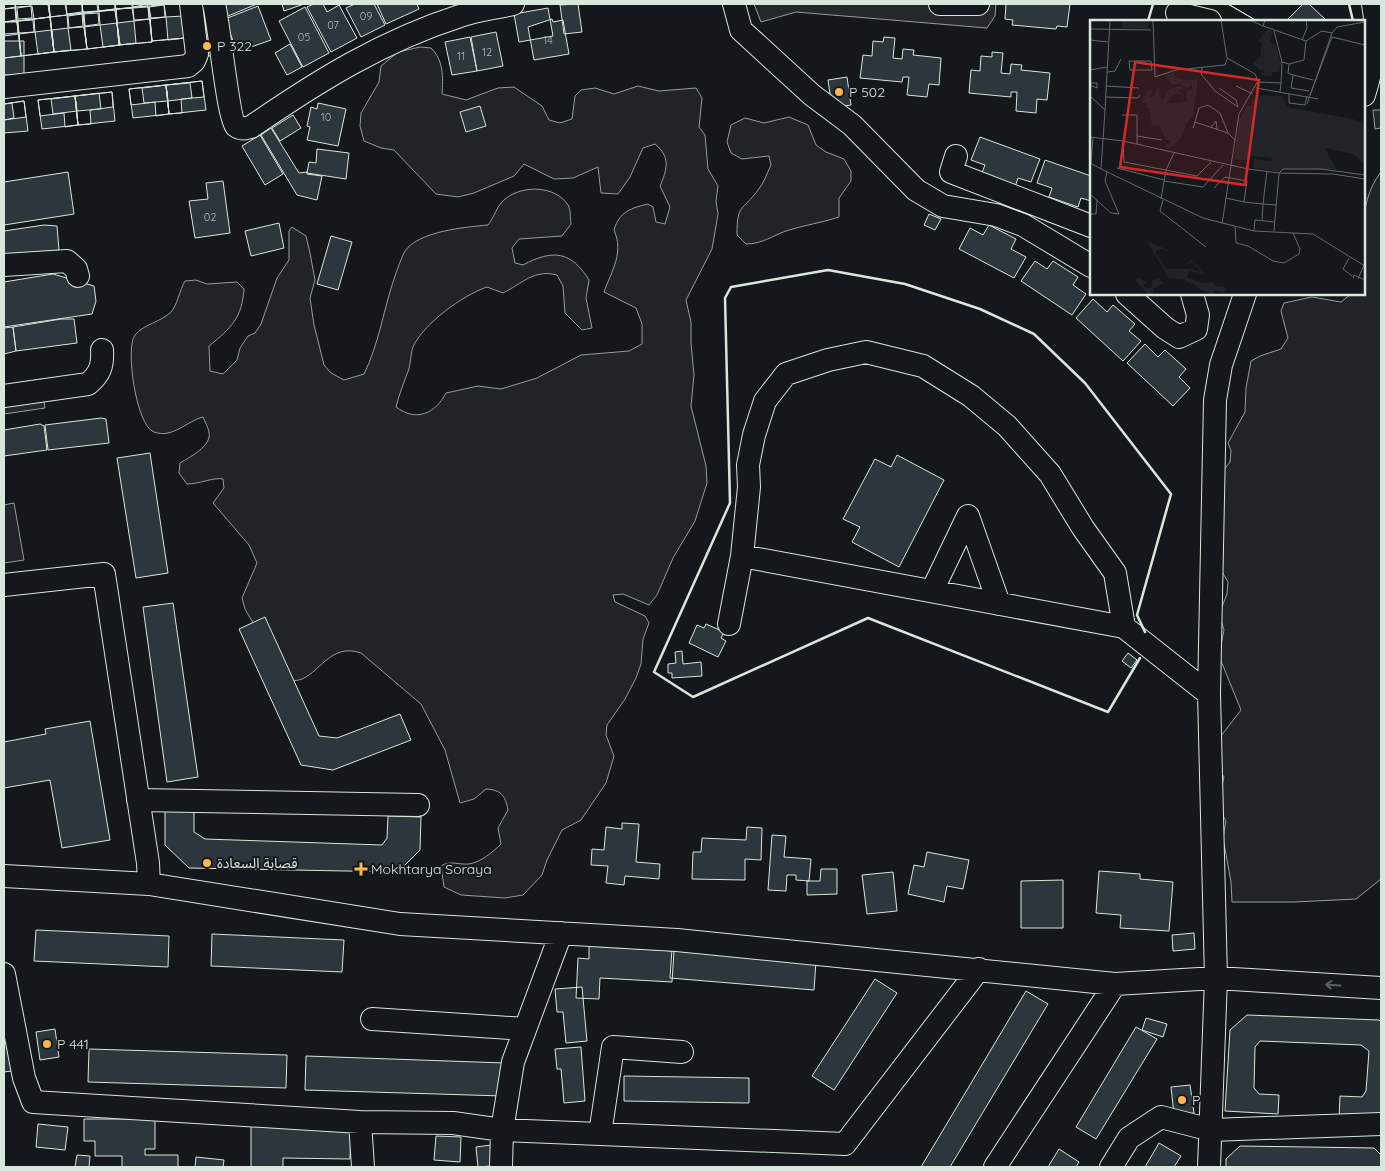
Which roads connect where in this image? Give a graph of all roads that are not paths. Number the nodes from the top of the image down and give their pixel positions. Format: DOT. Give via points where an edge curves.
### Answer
graph roads {
  1 [pos="190,4"];
  2 [pos="214,4"];
  3 [pos="513,4"];
  4 [pos="940,4"];
  5 [pos="978,4"];
  6 [pos="1373,4"];
  7 [pos="739,5"];
  8 [pos="1177,13"];
  9 [pos="1206,20"];
  10 [pos="1379,26"];
  11 [pos="194,61"];
  12 [pos="224,62"];
  13 [pos="4,87"];
  14 [pos="1365,92"];
  15 [pos="1365,100"];
  16 [pos="1381,104"];
  17 [pos="956,156"];
  18 [pos="1090,226"];
  19 [pos="4,265"];
  20 [pos="1090,265"];
  21 [pos="78,276"];
  22 [pos="1128,295"];
  23 [pos="1192,295"];
  24 [pos="1245,295"];
  25 [pos="102,350"];
  26 [pos="4,396"];
  27 [pos="742,556"];
  28 [pos="4,585"];
  29 [pos="932,591"];
  30 [pos="999,604"];
  31 [pos="729,624"];
  32 [pos="1124,626"];
  33 [pos="1208,694"];
  34 [pos="138,800"];
  35 [pos="418,805"];
  36 [pos="4,876"];
  37 [pos="149,884"];
  38 [pos="560,933"];
  39 [pos="979,969"];
  40 [pos="4,974"];
  41 [pos="1216,978"];
  42 [pos="1115,984"];
  43 [pos="1381,988"];
  44 [pos="372,1019"];
  45 [pos="525,1029"];
  46 [pos="682,1052"];
  47 [pos="360,1122"];
  48 [pos="1381,1124"];
  49 [pos="502,1130"];
  50 [pos="600,1134"];
  51 [pos="1210,1153"];
  52 [pos="363,1167"];
  53 [pos="501,1167"];
  54 [pos="995,1167"];
  55 [pos="1110,1167"];
  1 -- 11 [label="street" via="197,54"];
  2 -- 12 [label="street"];
  3 -- 12 [label="street" via="461,15 351,62 251,127 237,127 233,121"];
  4 -- 5 [label="street"];
  6 -- 10 [label="street"];
  7 -- 20 [label="street" via="741,30 812,95 852,125 916,190 943,206 996,215 1023,225"];
  8 -- 9 [label="street"];
  10 -- 14 [label="street"];
  11 -- 12 [label="street" via="204,64"];
  11 -- 13 [label="street" via="184,67"];
  15 -- 16 [label="street"];
  17 -- 18 [label="street" via="951,172"];
  19 -- 21 [label="street" via="67,260"];
  22 -- 23 [label="street" via="1179,337 1196,329 1198,315"];
  24 -- 33 [label="street" via="1221,365 1215,400"];
  25 -- 26 [label="street" via="103,365 88,384"];
  27 -- 29 [label="street"];
  27 -- 31 [label="street"];
  27 -- 32 [label="street" via="748,465 765,401 786,374 866,352 923,366 971,396 1007,426 1050,474 1115,573"];
  28 -- 34 [label="street" via="104,574"];
  29 -- 30 [label="street"];
  29 -- 30 [label="street" via="968,516"];
  30 -- 32 [label="street"];
  32 -- 33 [label="street"];
  33 -- 41 [label="street"];
  34 -- 35 [label="street"];
  34 -- 37 [label="street"];
  36 -- 37 [label="street"];
  37 -- 38 [label="street" via="400,924"];
  38 -- 39 [label="street" via="677,940"];
  38 -- 45 [label="street"];
  39 -- 42 [label="street"];
  39 -- 50 [label="street" via="845,1144"];
  40 -- 47 [label="street" via="24,1078 33,1102"];
  41 -- 42 [label="street"];
  43 -- 41 [label="street, one-way"];
  41 -- 51 [label="street"];
  42 -- 54 [label="street"];
  44 -- 45 [label="street"];
  45 -- 49 [label="street" via="513,1062"];
  46 -- 50 [label="street" via="613,1047"];
  47 -- 49 [label="street" via="453,1123"];
  47 -- 52 [label="street"];
  48 -- 51 [label="street"];
  49 -- 50 [label="street"];
  49 -- 53 [label="street"];
  51 -- 55 [label="street" via="1161,1117 1129,1138"];
}
